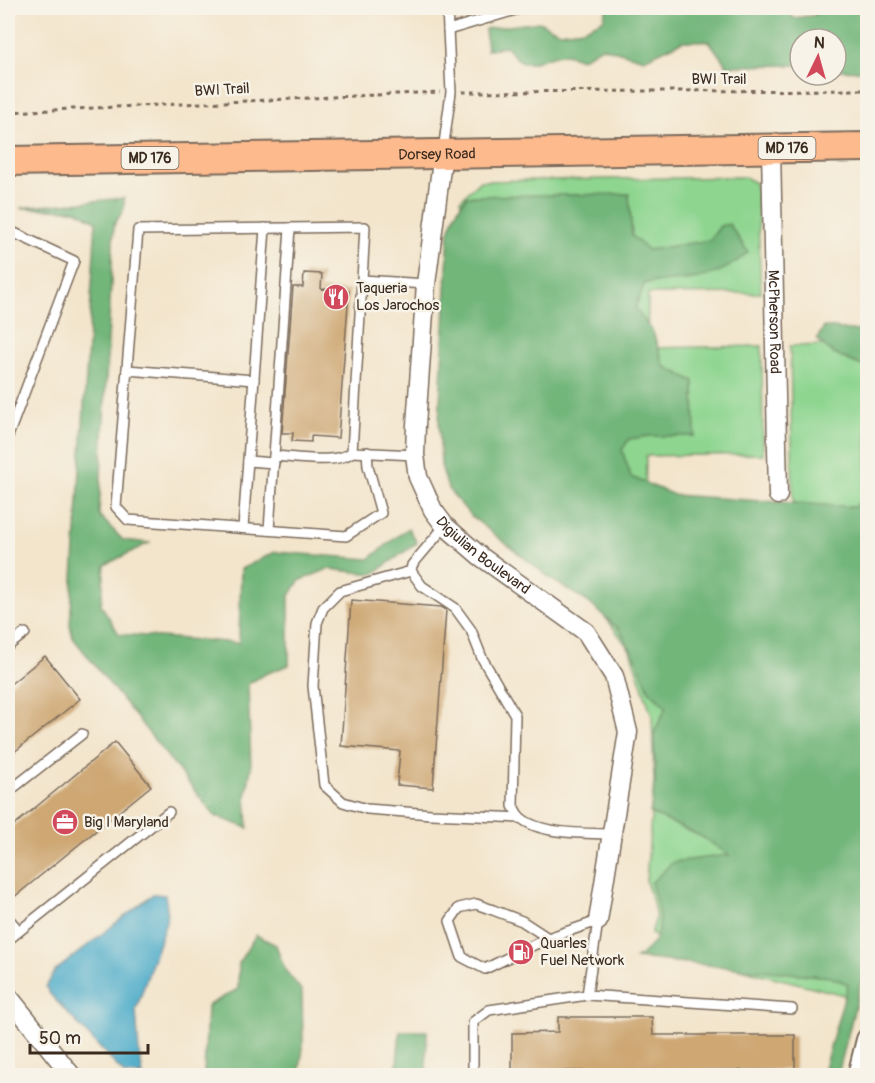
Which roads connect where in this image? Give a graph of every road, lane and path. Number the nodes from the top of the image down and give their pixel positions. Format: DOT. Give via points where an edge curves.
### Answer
graph roads {
  1 [pos="447,8"];
  2 [pos="522,8"];
  3 [pos="448,30"];
  4 [pos="867,90"];
  5 [pos="437,92"];
  6 [pos="463,92"];
  7 [pos="8,112"];
  8 [pos="867,147"];
  9 [pos="771,148"];
  10 [pos="443,153"];
  11 [pos="8,161"];
  12 [pos="265,228"];
  13 [pos="290,228"];
  14 [pos="8,230"];
  15 [pos="362,280"];
  16 [pos="426,284"];
  17 [pos="127,370"];
  18 [pos="254,380"];
  19 [pos="8,436"];
  20 [pos="352,452"];
  21 [pos="367,452"];
  22 [pos="415,455"];
  23 [pos="274,459"];
  24 [pos="248,461"];
  25 [pos="778,495"];
  26 [pos="445,526"];
  27 [pos="243,528"];
  28 [pos="269,530"];
  29 [pos="411,572"];
  30 [pos="25,633"];
  31 [pos="8,646"];
  32 [pos="82,734"];
  33 [pos="8,792"];
  34 [pos="169,812"];
  35 [pos="520,818"];
  36 [pos="612,834"];
  37 [pos="8,918"];
  38 [pos="598,921"];
  39 [pos="19,932"];
  40 [pos="548,938"];
  41 [pos="8,940"];
  42 [pos="587,995"];
  43 [pos="8,996"];
  44 [pos="792,1009"];
  45 [pos="867,1040"];
  46 [pos="72,1076"];
  47 [pos="473,1076"];
  48 [pos="859,1076"];
  1 -- 3 [label="lane"];
  2 -- 3 [label="lane"];
  3 -- 10 [label="lane" via="451,92"];
  4 -- 6 [label="path, BWI Trail"];
  5 -- 7 [label="path, BWI Trail"];
  8 -- 9 [label="main road, Dorsey Road / MD 176"];
  9 -- 10 [label="main road, Dorsey Road / MD 176"];
  9 -- 25 [label="street, McPherson Road"];
  10 -- 11 [label="main road, Dorsey Road / MD 176"];
  10 -- 16 [label="street, Digiulian Boulevard"];
  12 -- 13 [label="lane"];
  12 -- 17 [label="lane" via="138,230"];
  12 -- 18 [label="lane"];
  13 -- 15 [label="lane" via="365,227"];
  13 -- 23 [label="lane"];
  14 -- 19 [label="lane" via="74,261"];
  15 -- 16 [label="lane"];
  15 -- 20 [label="lane"];
  16 -- 22 [label="street, Digiulian Boulevard"];
  17 -- 18 [label="lane"];
  17 -- 27 [label="lane" via="116,507 128,520"];
  18 -- 24 [label="lane"];
  20 -- 21 [label="lane"];
  20 -- 23 [label="lane" via="335,459"];
  21 -- 22 [label="lane"];
  21 -- 28 [label="lane" via="381,513 346,536"];
  22 -- 26 [label="street, Digiulian Boulevard" via="423,493"];
  23 -- 24 [label="lane"];
  23 -- 28 [label="lane"];
  24 -- 27 [label="lane"];
  26 -- 29 [label="lane" via="412,565"];
  26 -- 36 [label="street, Digiulian Boulevard" via="586,632 614,676 628,732"];
  27 -- 28 [label="lane"];
  29 -- 35 [label="lane" via="422,586 455,608 471,630 482,658 515,715 513,806"];
  29 -- 35 [label="lane" via="340,591 323,608 317,623 313,686 324,785 343,802 367,809"];
  30 -- 31 [label="lane"];
  32 -- 33 [label="lane"];
  34 -- 39 [label="lane"];
  35 -- 36 [label="lane" via="537,827 558,831"];
  36 -- 38 [label="street, Digiulian Boulevard"];
  37 -- 39 [label="lane"];
  38 -- 40 [label="lane"];
  38 -- 42 [label="lane"];
  39 -- 41 [label="lane"];
  40 -- 40 [label="lane" via="522,921 476,904 459,908 450,921 462,957 485,969"];
  42 -- 44 [label="lane"];
  42 -- 47 [label="lane" via="489,1010 473,1022"];
  43 -- 46 [label="street"];
  45 -- 48 [label="street"];
}
